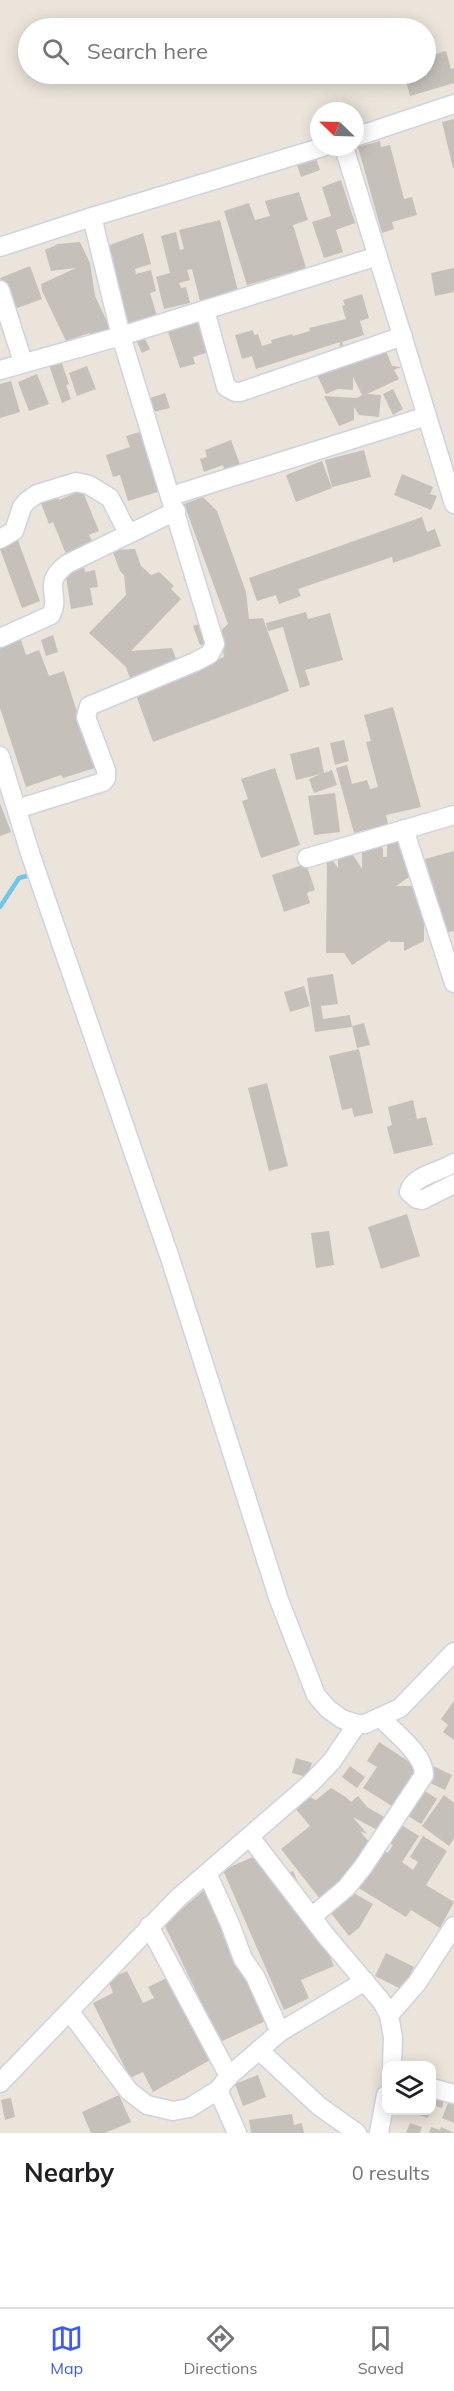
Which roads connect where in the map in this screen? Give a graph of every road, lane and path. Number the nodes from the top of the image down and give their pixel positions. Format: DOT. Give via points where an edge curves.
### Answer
graph roads {
  1 [pos="454,104"];
  2 [pos="364,134"];
  3 [pos="310,151"];
  4 [pos="347,156"];
  5 [pos="92,217"];
  6 [pos="0,247"];
  7 [pos="378,256"];
  8 [pos="0,290"];
  9 [pos="204,310"];
  10 [pos="122,336"];
  11 [pos="403,336"];
  12 [pos="23,362"];
  13 [pos="0,370"];
  14 [pos="427,416"];
  15 [pos="173,503"];
  16 [pos="454,504"];
  17 [pos="128,533"];
  18 [pos="0,539"];
  19 [pos="0,638"];
  20 [pos="0,756"];
  21 [pos="17,809"];
  22 [pos="454,815"];
  23 [pos="404,829"];
  24 [pos="306,858"];
  25 [pos="454,983"];
  26 [pos="454,1163"];
  27 [pos="454,1184"];
  28 [pos="454,1652"];
  29 [pos="381,1718"];
  30 [pos="357,1724"];
  31 [pos="250,1837"];
  32 [pos="207,1873"];
  33 [pos="313,1916"];
  34 [pos="149,1926"];
  35 [pos="454,1926"];
  36 [pos="365,1981"];
  37 [pos="70,2012"];
  38 [pos="389,2015"];
  39 [pos="280,2032"];
  40 [pos="259,2050"];
  41 [pos="392,2061"];
  42 [pos="230,2076"];
  43 [pos="0,2083"];
  44 [pos="436,2089"];
  45 [pos="218,2090"];
  46 [pos="454,2094"];
  47 [pos="383,2115"];
  48 [pos="237,2133"];
  49 [pos="357,2133"];
  50 [pos="379,2133"];
  1 -- 2 [label="street"];
  3 -- 5 [label="street"];
  4 -- 7 [label="street"];
  5 -- 6 [label="street"];
  5 -- 10 [label="street"];
  7 -- 9 [label="street"];
  7 -- 11 [label="street"];
  8 -- 12 [label="street"];
  9 -- 10 [label="street"];
  9 -- 11 [label="street" via="226,387 235,392"];
  10 -- 12 [label="street"];
  10 -- 15 [label="street"];
  11 -- 14 [label="street"];
  12 -- 13 [label="street"];
  14 -- 15 [label="street"];
  14 -- 16 [label="street"];
  15 -- 17 [label="street"];
  15 -- 21 [label="street" via="214,649 195,662 89,706 86,717 106,778 93,786"];
  17 -- 18 [label="street" via="110,498 76,482 27,501 14,531"];
  17 -- 19 [label="street" via="57,572 52,582 51,615"];
  20 -- 21 [label="street"];
  21 -- 30 [label="street" via="170,1258 279,1600 316,1695 342,1719"];
  22 -- 23 [label="street"];
  23 -- 24 [label="street"];
  23 -- 25 [label="street"];
  26 -- 27 [label="street" via="417,1180 409,1192 422,1200"];
  28 -- 29 [label="street" via="400,1708"];
  29 -- 30 [label="street"];
  29 -- 33 [label="street" via="418,1757 424,1775 363,1867 346,1888"];
  30 -- 31 [label="street" via="332,1761"];
  31 -- 32 [label="street"];
  31 -- 33 [label="street"];
  32 -- 34 [label="street"];
  32 -- 39 [label="street" via="243,1959 255,1976"];
  33 -- 36 [label="street"];
  34 -- 37 [label="street"];
  34 -- 42 [label="street"];
  35 -- 38 [label="street" via="417,1983"];
  36 -- 38 [label="street"];
  36 -- 39 [label="street"];
  37 -- 43 [label="street"];
  37 -- 45 [label="street" via="129,2091 147,2105 173,2111 189,2108"];
  38 -- 41 [label="street"];
  39 -- 40 [label="street"];
  40 -- 42 [label="street"];
  40 -- 49 [label="street" via="319,2106"];
  42 -- 45 [label="street"];
  44 -- 46 [label="street"];
  45 -- 48 [label="street"];
  47 -- 50 [label="street"];
}
